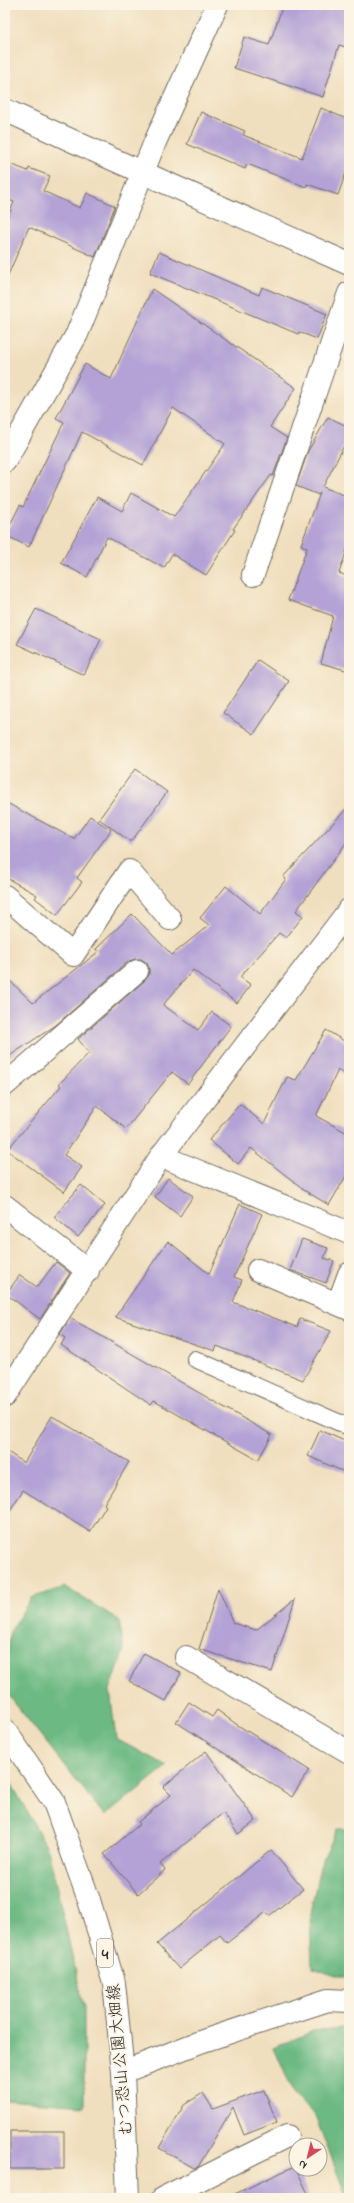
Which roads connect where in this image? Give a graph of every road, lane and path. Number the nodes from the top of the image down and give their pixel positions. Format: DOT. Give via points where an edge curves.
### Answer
graph roads {
  1 [pos="217,5"];
  2 [pos="5,110"];
  3 [pos="144,172"];
  4 [pos="349,264"];
  5 [pos="349,293"];
  6 [pos="5,461"];
  7 [pos="253,575"];
  8 [pos="5,896"];
  9 [pos="349,910"];
  10 [pos="170,919"];
  11 [pos="137,971"];
  12 [pos="5,1085"];
  13 [pos="162,1156"];
  14 [pos="5,1206"];
  15 [pos="349,1233"];
  16 [pos="258,1270"];
  17 [pos="88,1271"];
  18 [pos="349,1274"];
  19 [pos="343,1306"];
  20 [pos="195,1360"];
  21 [pos="5,1396"];
  22 [pos="349,1427"];
  23 [pos="186,1657"];
  24 [pos="5,1730"];
  25 [pos="349,1752"];
  26 [pos="349,2001"];
  27 [pos="123,2072"];
  28 [pos="288,2136"];
  29 [pos="128,2198"];
  30 [pos="163,2198"];
  1 -- 3 [label="street"];
  2 -- 3 [label="street"];
  3 -- 4 [label="street"];
  3 -- 6 [label="street" via="77,334"];
  5 -- 7 [label="street"];
  8 -- 10 [label="street" via="73,955 129,871"];
  9 -- 13 [label="street"];
  11 -- 12 [label="street"];
  13 -- 15 [label="street"];
  13 -- 17 [label="street"];
  14 -- 17 [label="street"];
  16 -- 19 [label="street"];
  17 -- 21 [label="street"];
  18 -- 19 [label="street"];
  20 -- 22 [label="lane"];
  23 -- 25 [label="street"];
  24 -- 27 [label="street, むつ恐山公園大畑線 / 4" via="54,1802 86,1893 114,1983"];
  26 -- 27 [label="street" via="328,2000 200,2042"];
  27 -- 29 [label="street, むつ恐山公園大畑線 / 4"];
  28 -- 30 [label="street"];
}
